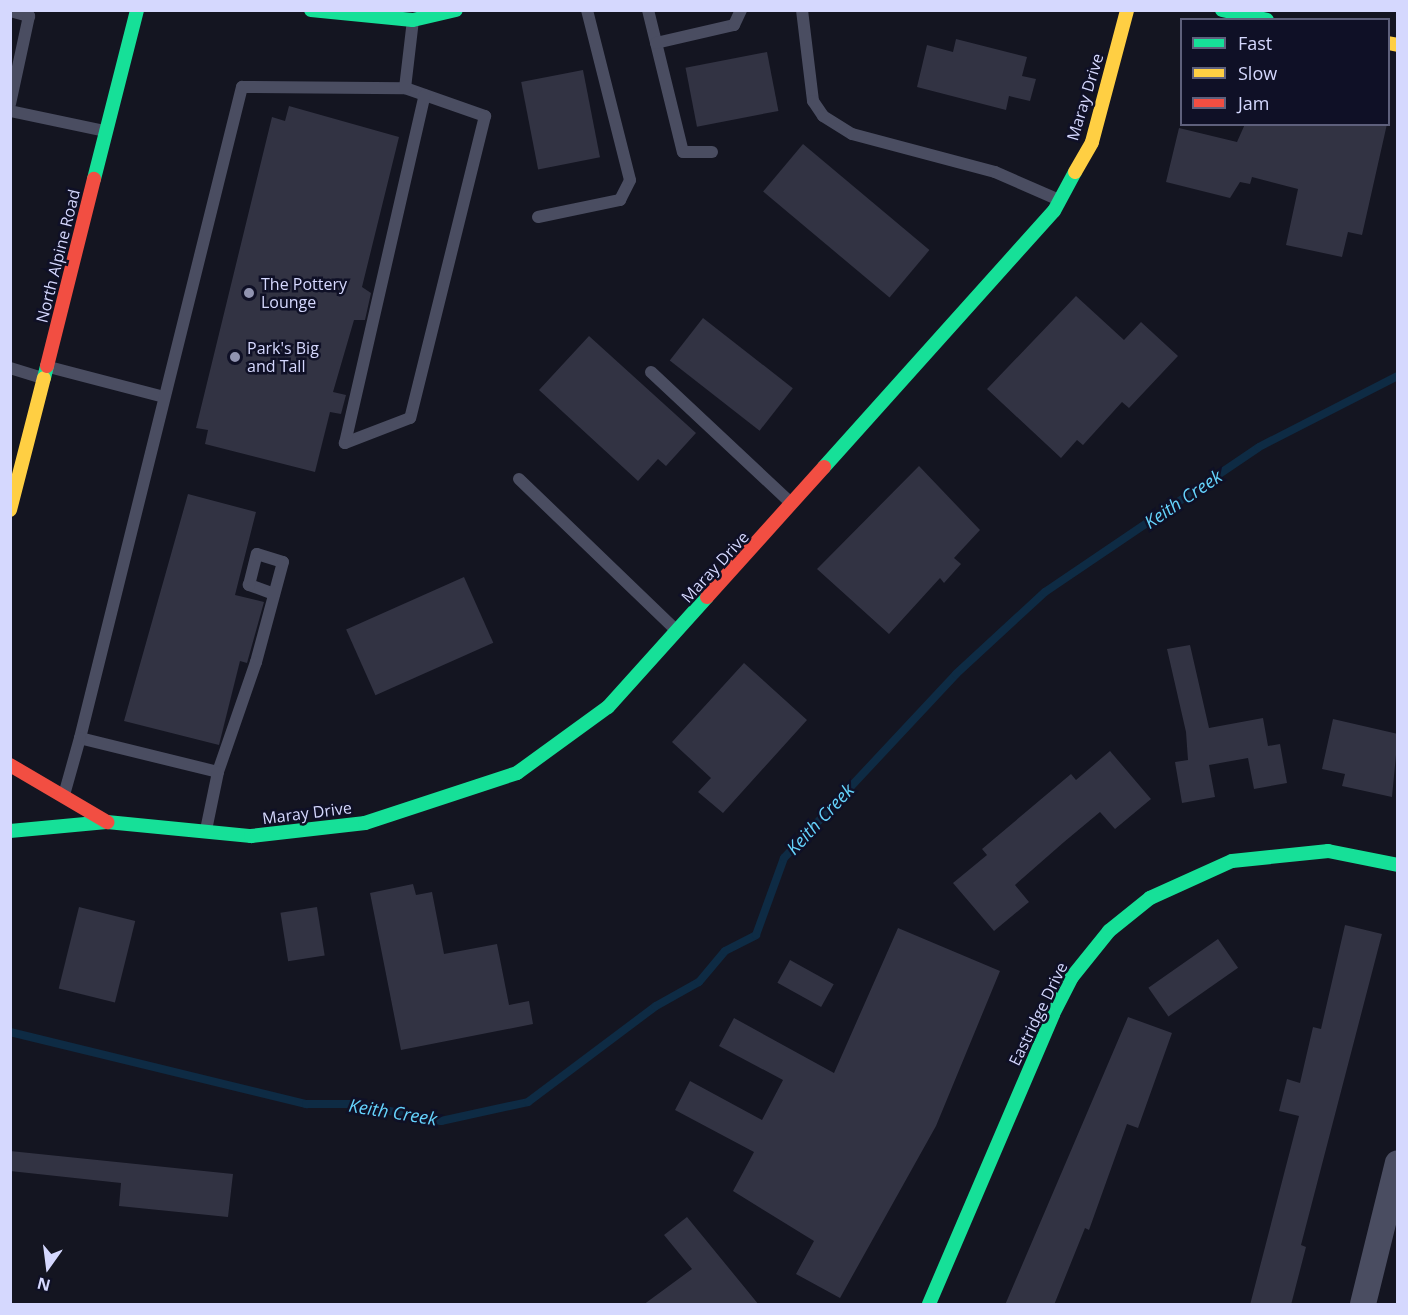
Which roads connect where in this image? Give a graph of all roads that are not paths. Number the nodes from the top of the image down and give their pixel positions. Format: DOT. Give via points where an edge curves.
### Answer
graph roads {
  1 [pos="137,10"];
  2 [pos="311,10"];
  3 [pos="456,10"];
  4 [pos="588,10"];
  5 [pos="648,10"];
  6 [pos="741,10"];
  7 [pos="802,10"];
  8 [pos="1127,10"];
  9 [pos="1222,10"];
  10 [pos="10,11"];
  11 [pos="413,15"];
  12 [pos="1259,18"];
  13 [pos="656,43"];
  14 [pos="405,88"];
  15 [pos="425,95"];
  16 [pos="10,104"];
  17 [pos="10,111"];
  18 [pos="106,131"];
  19 [pos="712,152"];
  20 [pos="1060,201"];
  21 [pos="538,217"];
  22 [pos="10,368"];
  23 [pos="46,372"];
  24 [pos="651,372"];
  25 [pos="164,397"];
  26 [pos="519,479"];
  27 [pos="793,505"];
  28 [pos="10,510"];
  29 [pos="274,594"];
  30 [pos="678,632"];
  31 [pos="80,738"];
  32 [pos="10,765"];
  33 [pos="218,772"];
  34 [pos="64,797"];
  35 [pos="107,822"];
  36 [pos="10,831"];
  37 [pos="205,832"];
  38 [pos="1398,866"];
  39 [pos="1398,1162"];
  40 [pos="929,1305"];
  41 [pos="1363,1305"];
  1 -- 18 [label="street, North Alpine Road"];
  2 -- 11 [label="street"];
  3 -- 11 [label="street"];
  4 -- 21 [label="lane" via="630,180 620,200"];
  5 -- 13 [label="lane"];
  6 -- 13 [label="lane" via="734,25"];
  7 -- 20 [label="lane" via="813,101 823,116 852,134 996,172"];
  8 -- 20 [label="street, Maray Drive" via="1092,142"];
  9 -- 12 [label="street"];
  10 -- 16 [label="lane" via="29,16"];
  11 -- 14 [label="lane"];
  13 -- 19 [label="lane" via="683,152"];
  14 -- 15 [label="lane"];
  14 -- 25 [label="lane" via="242,87"];
  15 -- 15 [label="lane" via="485,116 410,418 345,443"];
  17 -- 18 [label="lane"];
  18 -- 23 [label="street, North Alpine Road"];
  20 -- 27 [label="street, Maray Drive"];
  22 -- 23 [label="lane"];
  23 -- 25 [label="lane"];
  23 -- 28 [label="street, North Alpine Road"];
  24 -- 27 [label="lane"];
  25 -- 31 [label="lane"];
  26 -- 30 [label="lane"];
  27 -- 30 [label="street, Maray Drive"];
  29 -- 33 [label="lane"];
  30 -- 37 [label="street, Maray Drive" via="608,707 516,773 365,823 251,837"];
  31 -- 33 [label="lane"];
  31 -- 34 [label="lane"];
  32 -- 34 [label="street"];
  33 -- 37 [label="lane"];
  34 -- 35 [label="street"];
  35 -- 36 [label="street"];
  35 -- 37 [label="street, Maray Drive"];
  38 -- 40 [label="street, Eastridge Drive" via="1328,851 1232,861 1150,898 1109,931 1072,977 1053,1014"];
  39 -- 41 [label="street"];
}
